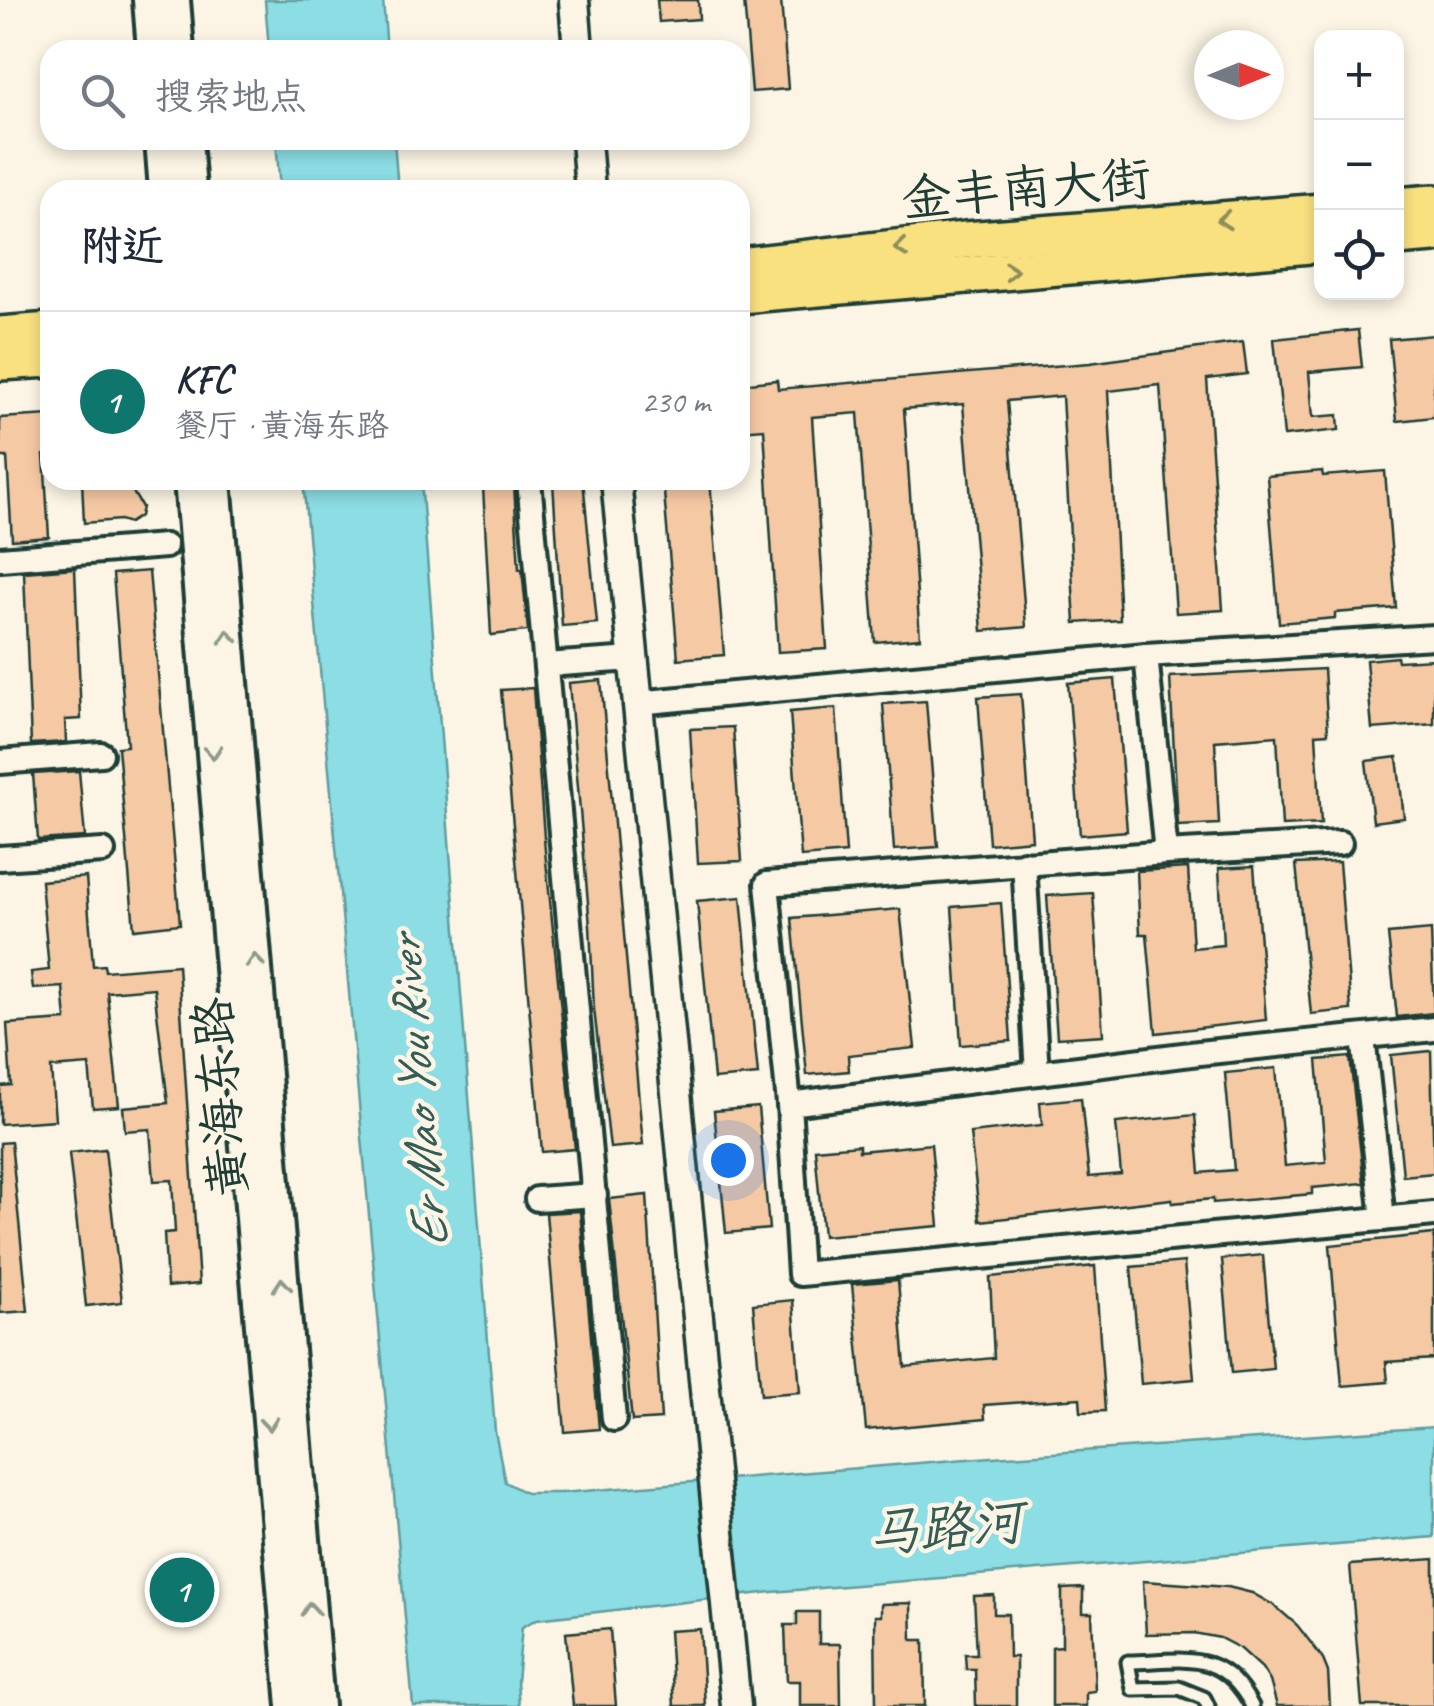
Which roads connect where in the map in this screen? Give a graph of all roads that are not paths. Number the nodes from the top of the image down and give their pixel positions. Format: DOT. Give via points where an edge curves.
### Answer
graph roads {
  1 [pos="149,0"];
  2 [pos="174,0"];
  3 [pos="574,0"];
  4 [pos="152,40"];
  5 [pos="177,40"];
  6 [pos="577,40"];
  7 [pos="162,150"];
  8 [pos="187,150"];
  9 [pos="587,150"];
  10 [pos="164,180"];
  11 [pos="189,180"];
  12 [pos="589,180"];
  13 [pos="1434,203"];
  14 [pos="1404,205"];
  15 [pos="1314,213"];
  16 [pos="1434,234"];
  17 [pos="1404,236"];
  18 [pos="1314,245"];
  19 [pos="750,265"];
  20 [pos="750,294"];
  21 [pos="40,332"];
  22 [pos="0,335"];
  23 [pos="40,360"];
  24 [pos="0,362"];
  25 [pos="191,490"];
  26 [pos="216,490"];
  27 [pos="530,490"];
  28 [pos="617,490"];
  29 [pos="164,546"];
  30 [pos="0,559"];
  31 [pos="1434,636"];
  32 [pos="1146,655"];
  33 [pos="633,658"];
  34 [pos="546,664"];
  35 [pos="637,703"];
  36 [pos="101,754"];
  37 [pos="0,762"];
  38 [pos="1340,842"];
  39 [pos="103,851"];
  40 [pos="1166,852"];
  41 [pos="0,858"];
  42 [pos="1024,863"];
  43 [pos="1434,1029"];
  44 [pos="1363,1037"];
  45 [pos="1037,1072"];
  46 [pos="789,1104"];
  47 [pos="595,1195"];
  48 [pos="537,1200"];
  49 [pos="1434,1214"];
  50 [pos="1383,1219"];
  51 [pos="614,1419"];
  52 [pos="293,1706"];
  53 [pos="318,1706"];
  54 [pos="736,1706"];
  55 [pos="1208,1706"];
  56 [pos="1252,1706"];
  1 -- 4 [label="main road"];
  2 -- 5 [label="main road"];
  3 -- 6 [label="street"];
  7 -- 10 [label="main road"];
  8 -- 11 [label="main road"];
  9 -- 12 [label="street"];
  13 -- 14 [label="main road"];
  15 -- 19 [label="main road, 金丰南大街, one-way"];
  16 -- 17 [label="main road"];
  20 -- 18 [label="main road, 金丰南大街, one-way"];
  21 -- 22 [label="main road"];
  23 -- 24 [label="main road"];
  25 -- 52 [label="main road, 黄海东路, one-way"];
  53 -- 26 [label="main road, 黄海东路, one-way"];
  27 -- 34 [label="street"];
  28 -- 33 [label="street"];
  29 -- 30 [label="street"];
  31 -- 32 [label="street"];
  32 -- 35 [label="street"];
  32 -- 40 [label="street"];
  33 -- 34 [label="street"];
  33 -- 35 [label="street"];
  34 -- 47 [label="street"];
  35 -- 54 [label="street"];
  36 -- 37 [label="street"];
  38 -- 40 [label="street"];
  39 -- 41 [label="street"];
  40 -- 42 [label="street"];
  42 -- 45 [label="street"];
  42 -- 46 [label="street" via="767,884"];
  43 -- 44 [label="street"];
  44 -- 45 [label="street"];
  44 -- 50 [label="street"];
  45 -- 46 [label="street"];
  46 -- 50 [label="street" via="800,1274"];
  47 -- 48 [label="street"];
  47 -- 51 [label="street"];
  49 -- 50 [label="street"];
  55 -- 56 [label="lane" via="1180,1688 1133,1689 1128,1662 1204,1661 1233,1675"];
}
